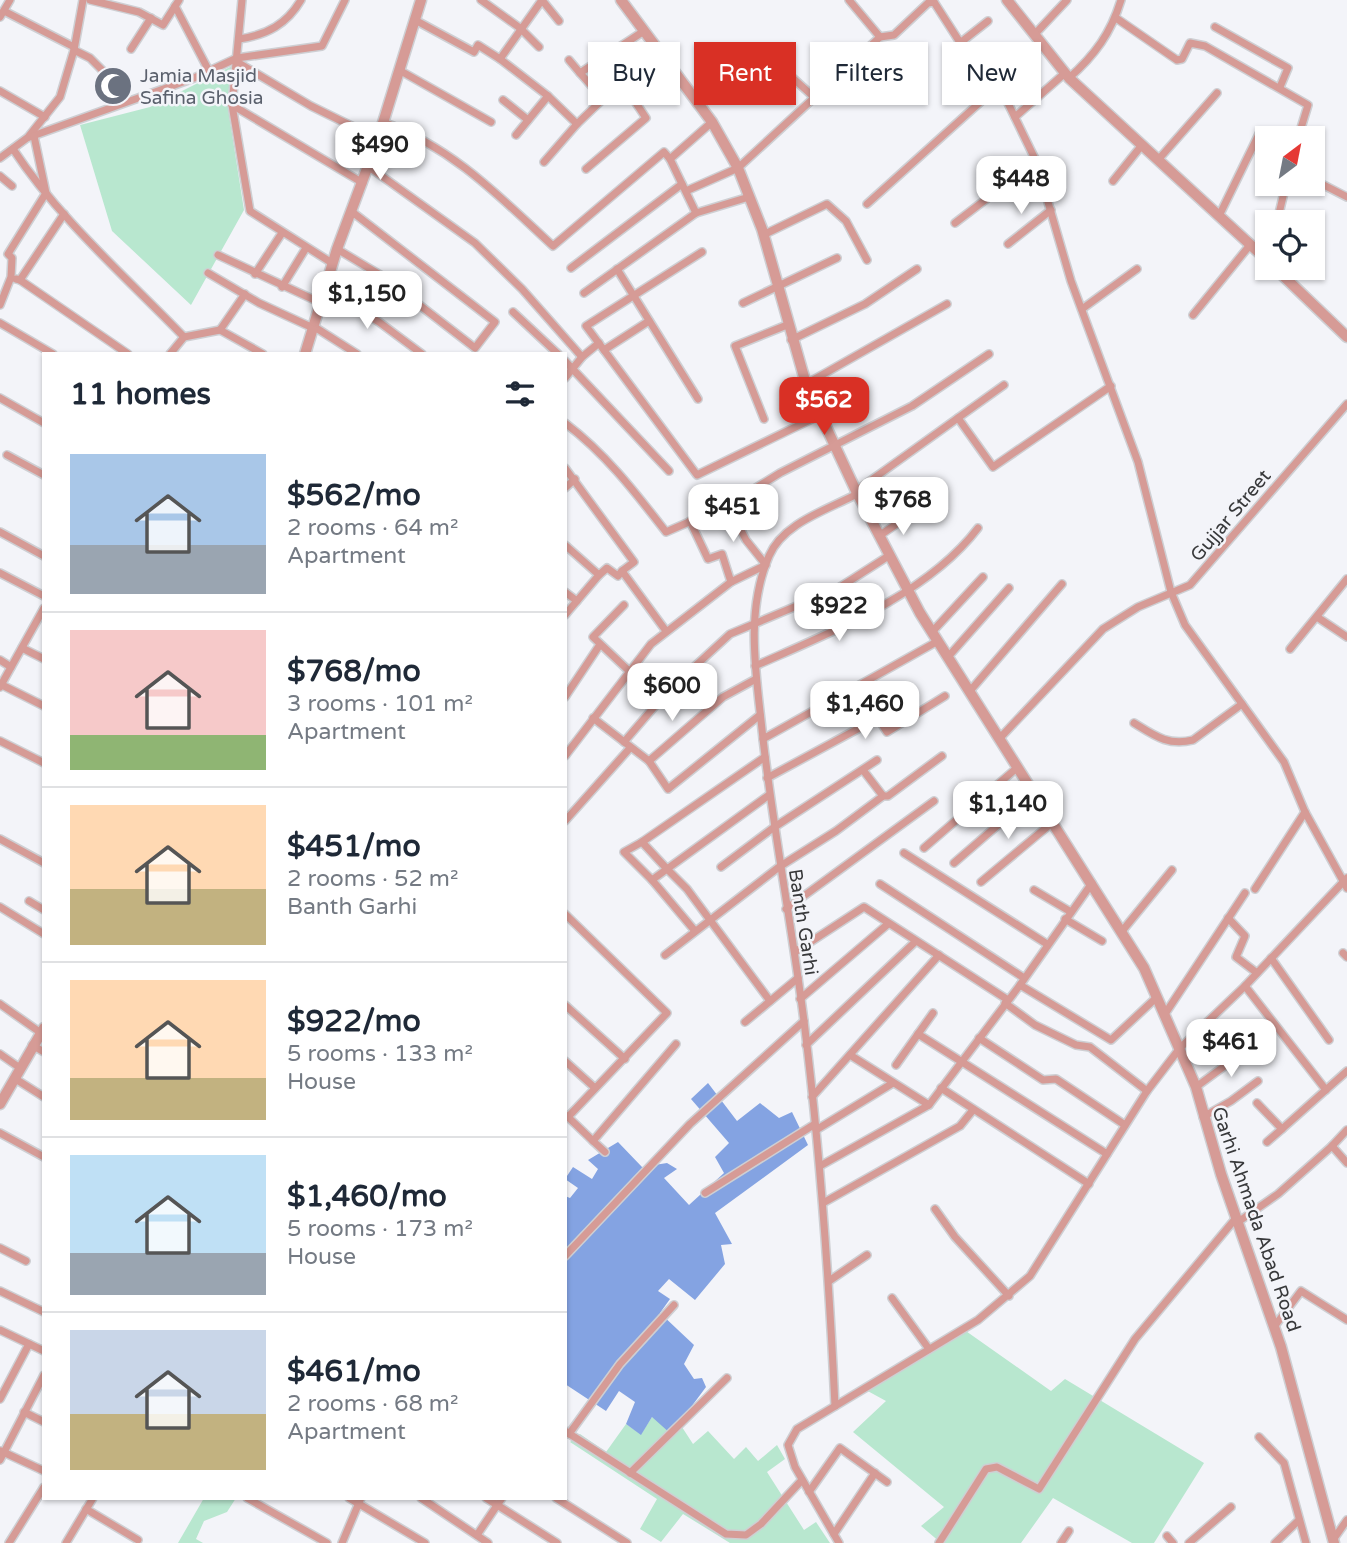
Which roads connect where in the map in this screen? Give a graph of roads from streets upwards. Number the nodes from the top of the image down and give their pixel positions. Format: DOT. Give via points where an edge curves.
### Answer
graph roads {
  1 [pos="10,0"];
  2 [pos="83,0"];
  3 [pos="90,0"];
  4 [pos="242,0"];
  5 [pos="301,0"];
  6 [pos="345,0"];
  7 [pos="421,0"];
  8 [pos="481,0"];
  9 [pos="849,0"];
  10 [pos="1007,0"];
  11 [pos="1066,0"];
  12 [pos="1121,0"];
  13 [pos="624,1"];
  14 [pos="935,1"];
  15 [pos="177,3"];
  16 [pos="2,14"];
  17 [pos="151,18"];
  18 [pos="1116,18"];
  19 [pos="415,20"];
  20 [pos="559,21"];
  21 [pos="988,21"];
  22 [pos="1215,27"];
  23 [pos="520,28"];
  24 [pos="644,31"];
  25 [pos="1035,34"];
  26 [pos="880,37"];
  27 [pos="240,39"];
  28 [pos="652,42"];
  29 [pos="875,42"];
  30 [pos="959,42"];
  31 [pos="961,42"];
  32 [pos="539,47"];
  33 [pos="131,48"];
  34 [pos="74,49"];
  35 [pos="500,59"];
  36 [pos="237,60"];
  37 [pos="569,60"];
  38 [pos="398,69"];
  39 [pos="209,71"];
  40 [pos="580,73"];
  41 [pos="107,74"];
  42 [pos="1067,76"];
  43 [pos="680,79"];
  44 [pos="796,81"];
  45 [pos="1280,87"];
  46 [pos="0,91"];
  47 [pos="1217,93"];
  48 [pos="810,94"];
  49 [pos="548,96"];
  50 [pos="503,100"];
  51 [pos="810,104"];
  52 [pos="232,105"];
  53 [pos="637,105"];
  54 [pos="976,105"];
  55 [pos="1008,105"];
  56 [pos="44,117"];
  57 [pos="1015,117"];
  58 [pos="528,120"];
  59 [pos="383,122"];
  60 [pos="491,122"];
  61 [pos="712,122"];
  62 [pos="577,124"];
  63 [pos="1301,126"];
  64 [pos="516,135"];
  65 [pos="31,137"];
  66 [pos="378,139"];
  67 [pos="1255,142"];
  68 [pos="1142,145"];
  69 [pos="13,149"];
  70 [pos="1,155"];
  71 [pos="670,159"];
  72 [pos="1158,160"];
  73 [pos="1036,161"];
  74 [pos="544,162"];
  75 [pos="369,167"];
  76 [pos="738,168"];
  77 [pos="586,169"];
  78 [pos="0,176"];
  79 [pos="1113,181"];
  80 [pos="363,183"];
  81 [pos="12,186"];
  82 [pos="1325,186"];
  83 [pos="684,187"];
  84 [pos="46,193"];
  85 [pos="749,197"];
  86 [pos="1347,197"];
  87 [pos="867,204"];
  88 [pos="1051,209"];
  89 [pos="351,211"];
  90 [pos="696,213"];
  91 [pos="64,214"];
  92 [pos="1219,216"];
  93 [pos="955,223"];
  94 [pos="282,233"];
  95 [pos="763,235"];
  96 [pos="1008,244"];
  97 [pos="1251,245"];
  98 [pos="306,248"];
  99 [pos="337,249"];
  100 [pos="1255,249"];
  101 [pos="702,252"];
  102 [pos="218,255"];
  103 [pos="837,258"];
  104 [pos="867,260"];
  105 [pos="332,263"];
  106 [pos="571,268"];
  107 [pos="917,269"];
  108 [pos="1138,269"];
  109 [pos="617,270"];
  110 [pos="208,273"];
  111 [pos="254,274"];
  112 [pos="11,277"];
  113 [pos="20,280"];
  114 [pos="1288,280"];
  115 [pos="282,287"];
  116 [pos="325,289"];
  117 [pos="777,289"];
  118 [pos="584,293"];
  119 [pos="245,294"];
  120 [pos="634,296"];
  121 [pos="321,303"];
  122 [pos="743,303"];
  123 [pos="947,304"];
  124 [pos="0,305"];
  125 [pos="1082,309"];
  126 [pos="513,312"];
  127 [pos="1192,315"];
  128 [pos="649,321"];
  129 [pos="0,323"];
  130 [pos="787,325"];
  131 [pos="313,327"];
  132 [pos="220,330"];
  133 [pos="184,337"];
  134 [pos="1347,337"];
  135 [pos="791,340"];
  136 [pos="599,342"];
  137 [pos="604,350"];
  138 [pos="171,351"];
  139 [pos="50,352"];
  140 [pos="125,352"];
  141 [pos="260,352"];
  142 [pos="306,352"];
  143 [pos="354,352"];
  144 [pos="419,352"];
  145 [pos="556,352"];
  146 [pos="989,354"];
  147 [pos="582,357"];
  148 [pos="567,363"];
  149 [pos="573,368"];
  150 [pos="567,376"];
  151 [pos="806,384"];
  152 [pos="1004,385"];
  153 [pos="1111,386"];
  154 [pos="0,398"];
  155 [pos="698,399"];
  156 [pos="1347,404"];
  157 [pos="820,415"];
  158 [pos="958,418"];
  159 [pos="764,419"];
  160 [pos="42,422"];
  161 [pos="567,424"];
  162 [pos="835,447"];
  163 [pos="7,455"];
  164 [pos="567,470"];
  165 [pos="669,471"];
  166 [pos="42,474"];
  167 [pos="575,479"];
  168 [pos="567,486"];
  169 [pos="857,493"];
  170 [pos="728,505"];
  171 [pos="911,514"];
  172 [pos="690,521"];
  173 [pos="978,528"];
  174 [pos="0,532"];
  175 [pos="879,536"];
  176 [pos="567,547"];
  177 [pos="42,555"];
  178 [pos="890,555"];
  179 [pos="766,565"];
  180 [pos="622,571"];
  181 [pos="0,573"];
  182 [pos="599,575"];
  183 [pos="983,577"];
  184 [pos="1347,579"];
  185 [pos="731,582"];
  186 [pos="1062,584"];
  187 [pos="1009,588"];
  188 [pos="908,590"];
  189 [pos="1171,592"];
  190 [pos="567,594"];
  191 [pos="42,595"];
  192 [pos="577,601"];
  193 [pos="624,605"];
  194 [pos="42,612"];
  195 [pos="567,613"];
  196 [pos="1317,617"];
  197 [pos="753,626"];
  198 [pos="666,631"];
  199 [pos="935,636"];
  200 [pos="1347,637"];
  201 [pos="599,646"];
  202 [pos="22,648"];
  203 [pos="1290,649"];
  204 [pos="948,657"];
  205 [pos="42,658"];
  206 [pos="0,660"];
  207 [pos="755,666"];
  208 [pos="11,667"];
  209 [pos="629,671"];
  210 [pos="757,678"];
  211 [pos="0,685"];
  212 [pos="970,691"];
  213 [pos="567,694"];
  214 [pos="945,696"];
  215 [pos="42,705"];
  216 [pos="1242,705"];
  217 [pos="761,715"];
  218 [pos="593,718"];
  219 [pos="1134,723"];
  220 [pos="763,738"];
  221 [pos="1000,738"];
  222 [pos="0,741"];
  223 [pos="568,745"];
  224 [pos="627,745"];
  225 [pos="942,756"];
  226 [pos="765,757"];
  227 [pos="877,760"];
  228 [pos="42,761"];
  229 [pos="649,761"];
  230 [pos="1018,767"];
  231 [pos="863,770"];
  232 [pos="767,778"];
  233 [pos="1035,793"];
  234 [pos="769,795"];
  235 [pos="883,796"];
  236 [pos="934,801"];
  237 [pos="1305,812"];
  238 [pos="567,819"];
  239 [pos="1053,822"];
  240 [pos="773,828"];
  241 [pos="0,839"];
  242 [pos="642,842"];
  243 [pos="924,848"];
  244 [pos="904,853"];
  245 [pos="42,862"];
  246 [pos="954,863"];
  247 [pos="721,867"];
  248 [pos="779,867"];
  249 [pos="667,869"];
  250 [pos="1172,870"];
  251 [pos="653,880"];
  252 [pos="981,882"];
  253 [pos="1092,883"];
  254 [pos="1346,883"];
  255 [pos="880,884"];
  256 [pos="1255,889"];
  257 [pos="1034,890"];
  258 [pos="1245,893"];
  259 [pos="29,901"];
  260 [pos="0,907"];
  261 [pos="42,909"];
  262 [pos="786,909"];
  263 [pos="1071,912"];
  264 [pos="567,916"];
  265 [pos="1228,918"];
  266 [pos="1065,919"];
  267 [pos="710,920"];
  268 [pos="888,924"];
  269 [pos="1123,930"];
  270 [pos="695,931"];
  271 [pos="42,933"];
  272 [pos="1102,941"];
  273 [pos="915,942"];
  274 [pos="1047,944"];
  275 [pos="794,952"];
  276 [pos="665,955"];
  277 [pos="939,955"];
  278 [pos="1271,958"];
  279 [pos="1257,973"];
  280 [pos="798,978"];
  281 [pos="1022,982"];
  282 [pos="1245,986"];
  283 [pos="1157,997"];
  284 [pos="800,999"];
  285 [pos="770,1001"];
  286 [pos="1007,1002"];
  287 [pos="0,1004"];
  288 [pos="567,1007"];
  289 [pos="933,1013"];
  290 [pos="1165,1014"];
  291 [pos="804,1021"];
  292 [pos="745,1022"];
  293 [pos="42,1031"];
  294 [pos="918,1034"];
  295 [pos="979,1038"];
  296 [pos="1329,1040"];
  297 [pos="676,1044"];
  298 [pos="32,1045"];
  299 [pos="806,1045"];
  300 [pos="1180,1048"];
  301 [pos="1249,1048"];
  302 [pos="42,1051"];
  303 [pos="0,1054"];
  304 [pos="850,1055"];
  305 [pos="625,1059"];
  306 [pos="567,1063"];
  307 [pos="960,1063"];
  308 [pos="896,1065"];
  309 [pos="1347,1070"];
  310 [pos="17,1073"];
  311 [pos="1258,1081"];
  312 [pos="893,1083"];
  313 [pos="1196,1087"];
  314 [pos="594,1088"];
  315 [pos="941,1088"];
  316 [pos="1326,1090"];
  317 [pos="1147,1091"];
  318 [pos="42,1095"];
  319 [pos="812,1097"];
  320 [pos="1257,1103"];
  321 [pos="0,1104"];
  322 [pos="929,1105"];
  323 [pos="973,1110"];
  324 [pos="567,1116"];
  325 [pos="1203,1117"];
  326 [pos="1125,1125"];
  327 [pos="816,1127"];
  328 [pos="1282,1129"];
  329 [pos="1347,1130"];
  330 [pos="0,1133"];
  331 [pos="593,1142"];
  332 [pos="1267,1142"];
  333 [pos="1332,1146"];
  334 [pos="605,1152"];
  335 [pos="1107,1154"];
  336 [pos="42,1156"];
  337 [pos="1347,1163"];
  338 [pos="820,1166"];
  339 [pos="1089,1184"];
  340 [pos="705,1193"];
  341 [pos="823,1203"];
  342 [pos="935,1209"];
  343 [pos="1237,1220"];
  344 [pos="0,1248"];
  345 [pos="567,1254"];
  346 [pos="867,1255"];
  347 [pos="26,1261"];
  348 [pos="829,1281"];
  349 [pos="0,1291"];
  350 [pos="1009,1296"];
  351 [pos="892,1298"];
  352 [pos="674,1305"];
  353 [pos="42,1311"];
  354 [pos="1347,1321"];
  355 [pos="1274,1327"];
  356 [pos="0,1330"];
  357 [pos="29,1343"];
  358 [pos="929,1349"];
  359 [pos="42,1350"];
  360 [pos="727,1378"];
  361 [pos="42,1379"];
  362 [pos="0,1399"];
  363 [pos="835,1406"];
  364 [pos="24,1412"];
  365 [pos="42,1421"];
  366 [pos="567,1433"];
  367 [pos="1259,1437"];
  368 [pos="1,1455"];
  369 [pos="42,1470"];
  370 [pos="875,1473"];
  371 [pos="630,1474"];
  372 [pos="802,1480"];
  373 [pos="887,1482"];
  374 [pos="42,1490"];
  375 [pos="809,1492"];
  376 [pos="92,1500"];
  377 [pos="251,1500"];
  378 [pos="424,1500"];
  379 [pos="559,1500"];
  380 [pos="360,1501"];
  381 [pos="500,1502"];
  382 [pos="1231,1507"];
  383 [pos="86,1509"];
  384 [pos="1300,1520"];
  385 [pos="1347,1520"];
  386 [pos="1069,1531"];
  387 [pos="834,1534"];
  388 [pos="477,1535"];
  389 [pos="138,1540"];
  390 [pos="1334,1541"];
  391 [pos="9,1543"];
  392 [pos="66,1543"];
  393 [pos="327,1543"];
  394 [pos="342,1543"];
  395 [pos="425,1543"];
  396 [pos="488,1543"];
  397 [pos="556,1543"];
  398 [pos="627,1543"];
  399 [pos="839,1543"];
  400 [pos="939,1543"];
  401 [pos="1061,1543"];
  402 [pos="1189,1543"];
  403 [pos="1275,1543"];
  404 [pos="1306,1543"];
  1 -- 16 [label="street"];
  2 -- 34 [label="street"];
  3 -- 17 [label="street"];
  4 -- 27 [label="street"];
  5 -- 27 [label="street" via="293,14 265,35"];
  6 -- 36 [label="street" via="322,46"];
  7 -- 19 [label="street"];
  8 -- 23 [label="street"];
  9 -- 26 [label="street"];
  10 -- 25 [label="street"];
  11 -- 25 [label="street"];
  12 -- 18 [label="street"];
  13 -- 24 [label="street, Garhi Ahmada Abad Road"];
  14 -- 26 [label="street" via="894,35"];
  14 -- 30 [label="street"];
  15 -- 17 [label="street" via="163,25"];
  15 -- 39 [label="street"];
  16 -- 34 [label="street"];
  17 -- 33 [label="street"];
  18 -- 42 [label="street" via="1087,62"];
  18 -- 45 [label="street" via="1177,60 1190,43 1205,46"];
  19 -- 35 [label="street" via="474,52 478,45"];
  19 -- 38 [label="street"];
  20 -- 23 [label="street" via="542,0"];
  21 -- 31 [label="street"];
  22 -- 45 [label="street" via="1288,68"];
  23 -- 32 [label="street"];
  23 -- 35 [label="street"];
  24 -- 28 [label="street, Garhi Ahmada Abad Road"];
  24 -- 40 [label="street"];
  25 -- 42 [label="street"];
  26 -- 29 [label="street"];
  27 -- 36 [label="street"];
  34 -- 41 [label="street"];
  34 -- 56 [label="street" via="60,97"];
  35 -- 49 [label="street"];
  36 -- 39 [label="street"];
  36 -- 52 [label="street"];
  36 -- 66 [label="street"];
  37 -- 40 [label="street"];
  38 -- 59 [label="street"];
  38 -- 60 [label="street"];
  39 -- 65 [label="street"];
  40 -- 62 [label="street" via="603,99"];
  42 -- 57 [label="street"];
  42 -- 68 [label="street"];
  43 -- 61 [label="street, Garhi Ahmada Abad Road"];
  44 -- 48 [label="street"];
  45 -- 63 [label="street" via="1307,105"];
  46 -- 56 [label="street"];
  47 -- 72 [label="street"];
  49 -- 58 [label="street"];
  49 -- 62 [label="street"];
  50 -- 58 [label="street"];
  51 -- 76 [label="street"];
  52 -- 80 [label="street"];
  52 -- 94 [label="street" via="250,211"];
  53 -- 77 [label="street" via="646,118"];
  54 -- 87 [label="street"];
  55 -- 57 [label="street"];
  56 -- 65 [label="street"];
  57 -- 73 [label="street"];
  58 -- 64 [label="street"];
  59 -- 66 [label="street"];
  59 -- 71 [label="street" via="411,133 469,168 552,246 664,152"];
  61 -- 71 [label="street"];
  61 -- 76 [label="street, Garhi Ahmada Abad Road"];
  62 -- 74 [label="street"];
  65 -- 69 [label="street"];
  65 -- 84 [label="street"];
  66 -- 75 [label="street"];
  67 -- 92 [label="street"];
  68 -- 72 [label="street"];
  68 -- 79 [label="street"];
  69 -- 70 [label="street"];
  69 -- 84 [label="street"];
  71 -- 83 [label="street"];
  72 -- 92 [label="street"];
  73 -- 88 [label="street"];
  73 -- 93 [label="street"];
  75 -- 80 [label="street"];
  75 -- 147 [label="street" via="475,243 523,289"];
  76 -- 83 [label="street"];
  76 -- 85 [label="street, Garhi Ahmada Abad Road"];
  78 -- 81 [label="street"];
  80 -- 89 [label="street"];
  82 -- 86 [label="street"];
  83 -- 90 [label="street"];
  83 -- 106 [label="street"];
  84 -- 91 [label="street"];
  84 -- 112 [label="street" via="8,254"];
  85 -- 90 [label="street"];
  85 -- 95 [label="street, Garhi Ahmada Abad Road"];
  88 -- 96 [label="street"];
  88 -- 125 [label="street"];
  89 -- 99 [label="street"];
  89 -- 99 [label="street" via="495,322 475,348 382,276"];
  90 -- 109 [label="street"];
  91 -- 113 [label="street"];
  91 -- 133 [label="street"];
  92 -- 97 [label="street"];
  94 -- 98 [label="street"];
  94 -- 111 [label="street"];
  95 -- 104 [label="street" via="827,204 846,221"];
  95 -- 117 [label="street, Garhi Ahmada Abad Road"];
  97 -- 100 [label="street"];
  97 -- 127 [label="street"];
  98 -- 105 [label="street"];
  98 -- 115 [label="street"];
  99 -- 105 [label="street"];
  101 -- 120 [label="street"];
  102 -- 111 [label="street"];
  103 -- 117 [label="street"];
  105 -- 116 [label="street"];
  107 -- 135 [label="street" via="865,304"];
  108 -- 125 [label="street"];
  109 -- 118 [label="street"];
  109 -- 120 [label="street"];
  110 -- 119 [label="street"];
  111 -- 115 [label="street"];
  112 -- 113 [label="street"];
  112 -- 124 [label="street"];
  113 -- 140 [label="street"];
  114 -- 134 [label="street"];
  115 -- 121 [label="street"];
  116 -- 121 [label="street"];
  116 -- 144 [label="street"];
  117 -- 122 [label="street"];
  117 -- 130 [label="street, Garhi Ahmada Abad Road"];
  119 -- 131 [label="street"];
  119 -- 132 [label="street"];
  120 -- 128 [label="street"];
  120 -- 136 [label="street" via="586,326"];
  121 -- 131 [label="street"];
  123 -- 151 [label="street"];
  125 -- 153 [label="street"];
  126 -- 145 [label="street"];
  128 -- 137 [label="street"];
  128 -- 155 [label="street"];
  129 -- 139 [label="street"];
  130 -- 135 [label="street, Garhi Ahmada Abad Road"];
  130 -- 159 [label="street" via="735,346"];
  131 -- 142 [label="street"];
  131 -- 143 [label="street"];
  132 -- 133 [label="street"];
  132 -- 141 [label="street"];
  133 -- 138 [label="street"];
  135 -- 151 [label="street, Garhi Ahmada Abad Road"];
  136 -- 137 [label="street"];
  136 -- 147 [label="street"];
  137 -- 157 [label="street" via="697,475"];
  146 -- 162 [label="street" via="912,406"];
  147 -- 149 [label="street"];
  148 -- 149 [label="street"];
  149 -- 150 [label="street"];
  149 -- 165 [label="street"];
  151 -- 157 [label="street, Garhi Ahmada Abad Road"];
  152 -- 158 [label="street, Banth Garhi"];
  153 -- 158 [label="street" via="993,467"];
  153 -- 189 [label="street" via="1139,462"];
  154 -- 160 [label="street"];
  156 -- 189 [label="street, Gujjar Street" via="1205,571 1190,585"];
  157 -- 162 [label="street, Garhi Ahmada Abad Road"];
  158 -- 169 [label="street, Banth Garhi"];
  161 -- 172 [label="street" via="622,475 666,532"];
  162 -- 169 [label="street, Garhi Ahmada Abad Road"];
  162 -- 170 [label="street"];
  163 -- 166 [label="street"];
  164 -- 167 [label="street"];
  167 -- 168 [label="street"];
  167 -- 180 [label="street" via="634,562"];
  169 -- 175 [label="street, Garhi Ahmada Abad Road"];
  169 -- 179 [label="street, Banth Garhi" via="786,531"];
  170 -- 172 [label="street"];
  170 -- 179 [label="street" via="746,540"];
  171 -- 175 [label="street"];
  172 -- 185 [label="street" via="708,559 722,554"];
  173 -- 188 [label="street" via="947,563"];
  174 -- 177 [label="street"];
  175 -- 178 [label="street, Garhi Ahmada Abad Road"];
  176 -- 182 [label="street"];
  178 -- 188 [label="street, Garhi Ahmada Abad Road"];
  178 -- 197 [label="street" via="838,589"];
  179 -- 185 [label="street"];
  179 -- 197 [label="street, Banth Garhi"];
  180 -- 182 [label="street" via="618,576 607,568"];
  180 -- 198 [label="street"];
  181 -- 191 [label="street"];
  182 -- 192 [label="street"];
  183 -- 199 [label="street"];
  184 -- 196 [label="street"];
  185 -- 198 [label="street"];
  186 -- 212 [label="street"];
  187 -- 204 [label="street"];
  188 -- 199 [label="street, Garhi Ahmada Abad Road"];
  188 -- 207 [label="street"];
  189 -- 216 [label="street" via="1185,625"];
  189 -- 221 [label="street, Gujjar Street" via="1103,629"];
  190 -- 192 [label="street"];
  192 -- 195 [label="street"];
  193 -- 201 [label="street" via="593,637"];
  194 -- 202 [label="street"];
  196 -- 200 [label="street"];
  196 -- 203 [label="street"];
  197 -- 207 [label="street, Banth Garhi"];
  197 -- 224 [label="street" via="730,634 667,691"];
  198 -- 209 [label="street"];
  199 -- 204 [label="street, Garhi Ahmada Abad Road"];
  199 -- 220 [label="street"];
  201 -- 209 [label="street"];
  201 -- 213 [label="street"];
  202 -- 205 [label="street"];
  202 -- 208 [label="street"];
  204 -- 212 [label="street, Garhi Ahmada Abad Road"];
  206 -- 208 [label="street"];
  207 -- 210 [label="street, Banth Garhi"];
  208 -- 211 [label="street"];
  209 -- 218 [label="street"];
  210 -- 217 [label="street, Banth Garhi"];
  210 -- 229 [label="street" via="723,696"];
  211 -- 215 [label="street"];
  212 -- 221 [label="street, Garhi Ahmada Abad Road"];
  214 -- 232 [label="street" via="887,732 878,718"];
  216 -- 219 [label="street" via="1184,742 1163,741"];
  216 -- 237 [label="street" via="1284,762"];
  217 -- 220 [label="street, Banth Garhi"];
  217 -- 229 [label="street" via="668,789"];
  218 -- 223 [label="street"];
  218 -- 224 [label="street"];
  220 -- 226 [label="street, Banth Garhi"];
  221 -- 230 [label="street, Garhi Ahmada Abad Road"];
  222 -- 228 [label="street"];
  224 -- 229 [label="street"];
  224 -- 238 [label="street"];
  225 -- 235 [label="street"];
  226 -- 232 [label="street, Banth Garhi"];
  226 -- 242 [label="street"];
  227 -- 231 [label="street"];
  230 -- 233 [label="street, Garhi Ahmada Abad Road"];
  230 -- 243 [label="street"];
  231 -- 235 [label="street"];
  231 -- 240 [label="street"];
  232 -- 234 [label="street, Banth Garhi"];
  233 -- 239 [label="street, Garhi Ahmada Abad Road"];
  233 -- 246 [label="street"];
  234 -- 240 [label="street, Banth Garhi"];
  234 -- 249 [label="street"];
  235 -- 248 [label="street"];
  236 -- 262 [label="street"];
  237 -- 254 [label="street"];
  237 -- 256 [label="street"];
  239 -- 252 [label="street"];
  239 -- 253 [label="street, Garhi Ahmada Abad Road"];
  240 -- 247 [label="street"];
  240 -- 248 [label="street, Banth Garhi"];
  241 -- 245 [label="street"];
  242 -- 249 [label="street"];
  242 -- 251 [label="street" via="624,852"];
  244 -- 274 [label="street"];
  248 -- 262 [label="street, Banth Garhi"];
  248 -- 267 [label="street"];
  249 -- 251 [label="street"];
  249 -- 267 [label="street"];
  250 -- 269 [label="street"];
  251 -- 270 [label="street"];
  253 -- 263 [label="street"];
  253 -- 269 [label="street, Garhi Ahmada Abad Road"];
  254 -- 278 [label="street"];
  255 -- 281 [label="street"];
  257 -- 263 [label="street"];
  258 -- 265 [label="street"];
  259 -- 261 [label="street"];
  260 -- 271 [label="street"];
  262 -- 275 [label="street, Banth Garhi"];
  263 -- 266 [label="street"];
  264 -- 305 [label="street" via="667,1013"];
  265 -- 279 [label="street" via="1245,936 1236,957"];
  265 -- 290 [label="street"];
  266 -- 272 [label="street"];
  266 -- 274 [label="street"];
  267 -- 270 [label="street"];
  267 -- 285 [label="street"];
  268 -- 273 [label="street"];
  268 -- 275 [label="street" via="864,907"];
  268 -- 284 [label="street"];
  269 -- 283 [label="street, Garhi Ahmada Abad Road"];
  270 -- 276 [label="street"];
  273 -- 277 [label="street"];
  273 -- 299 [label="street"];
  274 -- 281 [label="street"];
  275 -- 280 [label="street, Banth Garhi"];
  277 -- 286 [label="street"];
  277 -- 304 [label="street"];
  278 -- 279 [label="street"];
  278 -- 296 [label="street"];
  279 -- 282 [label="street"];
  280 -- 284 [label="street, Banth Garhi"];
  280 -- 285 [label="street"];
  281 -- 283 [label="street" via="1111,1040"];
  281 -- 286 [label="street"];
  282 -- 300 [label="street"];
  282 -- 316 [label="street"];
  283 -- 290 [label="street, Garhi Ahmada Abad Road"];
  284 -- 291 [label="street, Banth Garhi"];
  285 -- 292 [label="street"];
  286 -- 295 [label="street"];
  286 -- 317 [label="street" via="1035,1025 1090,1047"];
  287 -- 293 [label="street"];
  288 -- 305 [label="street"];
  289 -- 294 [label="street"];
  290 -- 300 [label="street, Garhi Ahmada Abad Road"];
  291 -- 299 [label="street, Banth Garhi"];
  291 -- 345 [label="street" via="690,1124"];
  293 -- 298 [label="street"];
  294 -- 307 [label="street"];
  294 -- 308 [label="street"];
  295 -- 307 [label="street"];
  295 -- 326 [label="street" via="1043,1080 1056,1079"];
  297 -- 331 [label="street"];
  298 -- 302 [label="street"];
  298 -- 310 [label="street"];
  299 -- 319 [label="street, Banth Garhi"];
  300 -- 313 [label="street, Garhi Ahmada Abad Road"];
  300 -- 317 [label="street"];
  301 -- 313 [label="street"];
  303 -- 310 [label="street"];
  304 -- 312 [label="street"];
  304 -- 319 [label="street"];
  305 -- 314 [label="street"];
  306 -- 314 [label="street"];
  307 -- 315 [label="street"];
  307 -- 335 [label="street"];
  309 -- 316 [label="street"];
  310 -- 318 [label="street"];
  310 -- 321 [label="street"];
  311 -- 325 [label="street"];
  312 -- 322 [label="street"];
  312 -- 327 [label="street"];
  313 -- 325 [label="street, Garhi Ahmada Abad Road"];
  314 -- 324 [label="street"];
  315 -- 322 [label="street"];
  315 -- 323 [label="street"];
  316 -- 328 [label="street"];
  317 -- 326 [label="street"];
  319 -- 327 [label="street, Banth Garhi"];
  320 -- 328 [label="street"];
  322 -- 338 [label="street"];
  323 -- 339 [label="street"];
  323 -- 341 [label="street" via="960,1126"];
  324 -- 331 [label="street"];
  325 -- 343 [label="street, Garhi Ahmada Abad Road"];
  326 -- 335 [label="street"];
  327 -- 338 [label="street, Banth Garhi"];
  327 -- 340 [label="street"];
  328 -- 332 [label="street"];
  329 -- 333 [label="street"];
  330 -- 336 [label="street"];
  331 -- 334 [label="street"];
  333 -- 337 [label="street"];
  333 -- 343 [label="street" via="1278,1194"];
  335 -- 339 [label="street"];
  338 -- 341 [label="street, Banth Garhi"];
  339 -- 350 [label="street" via="1030,1276"];
  341 -- 348 [label="street, Banth Garhi"];
  342 -- 350 [label="street"];
  343 -- 355 [label="street, Garhi Ahmada Abad Road"];
  343 -- 400 [label="street" via="1135,1339 1040,1489 997,1467 986,1469"];
  344 -- 347 [label="street"];
  346 -- 348 [label="street"];
  348 -- 363 [label="street, Banth Garhi"];
  349 -- 353 [label="street"];
  350 -- 358 [label="street"];
  351 -- 358 [label="street"];
  352 -- 366 [label="street" via="620,1364"];
  354 -- 355 [label="street" via="1301,1291"];
  355 -- 390 [label="street, Garhi Ahmada Abad Road"];
  356 -- 357 [label="street"];
  357 -- 359 [label="street"];
  357 -- 362 [label="street"];
  358 -- 363 [label="street"];
  360 -- 371 [label="street"];
  361 -- 364 [label="street"];
  363 -- 372 [label="street" via="797,1429 788,1445"];
  364 -- 365 [label="street"];
  364 -- 368 [label="street"];
  366 -- 371 [label="street"];
  367 -- 384 [label="street" via="1284,1463"];
  368 -- 369 [label="street"];
  370 -- 373 [label="street"];
  370 -- 375 [label="street" via="839,1448"];
  370 -- 387 [label="street"];
  371 -- 372 [label="street" via="726,1534 746,1535"];
  372 -- 375 [label="street"];
  374 -- 391 [label="street"];
  375 -- 387 [label="street"];
  376 -- 383 [label="street"];
  377 -- 393 [label="street"];
  378 -- 388 [label="street"];
  379 -- 398 [label="street"];
  380 -- 394 [label="street"];
  380 -- 395 [label="street"];
  381 -- 388 [label="street"];
  381 -- 397 [label="street"];
  382 -- 402 [label="street"];
  383 -- 389 [label="street"];
  383 -- 392 [label="street"];
  384 -- 403 [label="street"];
  384 -- 404 [label="street"];
  385 -- 390 [label="street"];
  386 -- 401 [label="street"];
  387 -- 399 [label="street"];
  388 -- 396 [label="street"];
}
